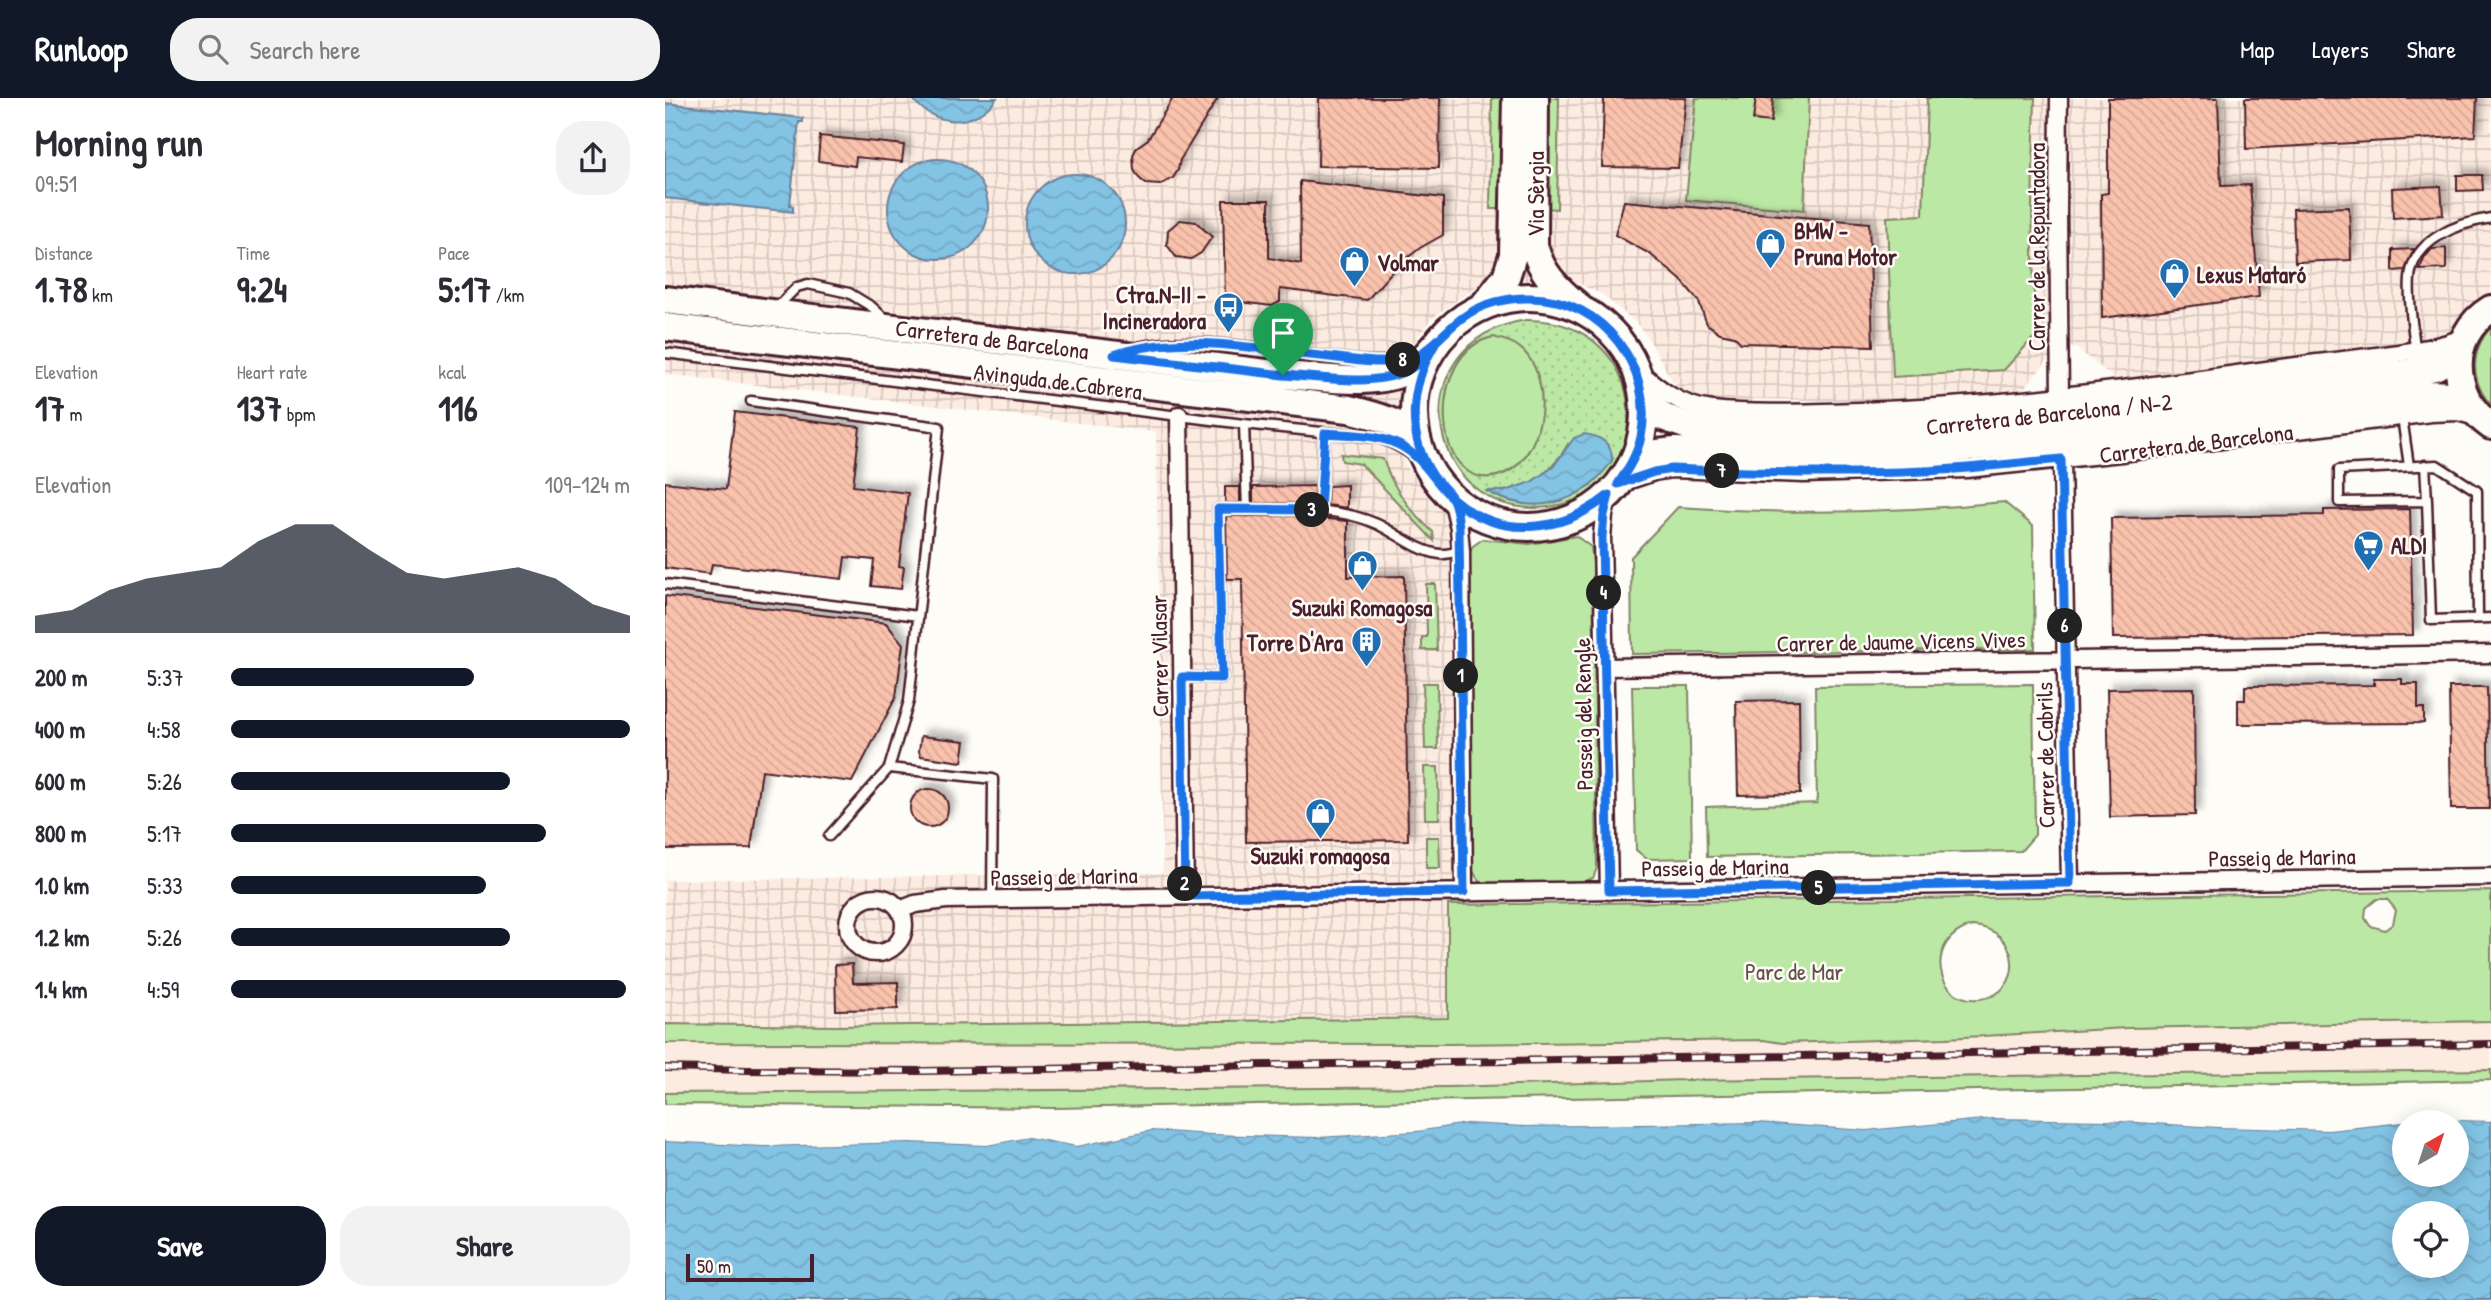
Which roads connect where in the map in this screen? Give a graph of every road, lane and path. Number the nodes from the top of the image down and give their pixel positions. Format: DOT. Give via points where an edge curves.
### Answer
graph roads {
  1 [pos="1516,98"];
  2 [pos="1535,98"];
  3 [pos="2059,98"];
  4 [pos="2491,218"];
  5 [pos="665,300"];
  6 [pos="1483,306"];
  7 [pos="2491,309"];
  8 [pos="1586,313"];
  9 [pos="665,327"];
  10 [pos="2463,343"];
  11 [pos="1434,346"];
  12 [pos="2415,349"];
  13 [pos="665,354"];
  14 [pos="1635,368"];
  15 [pos="2060,396"];
  16 [pos="1643,398"];
  17 [pos="751,401"];
  18 [pos="1179,415"];
  19 [pos="2479,415"];
  20 [pos="2402,417"];
  21 [pos="1244,424"];
  22 [pos="1325,433"];
  23 [pos="1417,438"];
  24 [pos="2061,459"];
  25 [pos="2425,465"];
  26 [pos="2409,466"];
  27 [pos="1433,475"];
  28 [pos="1619,481"];
  29 [pos="1452,498"];
  30 [pos="2427,501"];
  31 [pos="1247,510"];
  32 [pos="1320,510"];
  33 [pos="1461,551"];
  34 [pos="665,583"];
  35 [pos="918,616"];
  36 [pos="2478,618"];
  37 [pos="2491,618"];
  38 [pos="2491,654"];
  39 [pos="2066,662"];
  40 [pos="1606,667"];
  41 [pos="1182,677"];
  42 [pos="889,768"];
  43 [pos="829,836"];
  44 [pos="2491,877"];
  45 [pos="2070,883"];
  46 [pos="1609,891"];
  47 [pos="1464,892"];
  48 [pos="1185,896"];
  49 [pos="992,900"];
  50 [pos="900,910"];
  1 -- 6 [label="main road, Via Sèrgia" via="1513,255 1506,276"];
  2 -- 8 [label="main road, Via Sèrgia" via="1537,255 1547,276"];
  3 -- 15 [label="street, Carrer de la Repuntadora"];
  4 -- 12 [label="lane" via="2442,233 2418,259 2410,277"];
  5 -- 11 [label="main road, Carretera de Barcelona" via="1283,375 1389,377 1409,369"];
  6 -- 8 [label="main road" via="1535,298"];
  6 -- 11 [label="main road" via="1465,316"];
  7 -- 10 [label="main road, Carretera de Barcelona / N-2" via="2475,322"];
  8 -- 14 [label="main road" via="1623,346"];
  9 -- 23 [label="main road, Carretera de Barcelona" via="1349,409 1407,429"];
  10 -- 12 [label="street"];
  10 -- 16 [label="main road, Carretera de Barcelona / N-2" via="2435,367 2405,373 1930,427 1837,431 1688,426 1663,417"];
  10 -- 19 [label="main road" via="2460,385"];
  11 -- 23 [label="main road" via="1414,400"];
  12 -- 15 [label="street"];
  13 -- 18 [label="lane, Avinguda de Cabrera"];
  14 -- 15 [label="street" via="1680,402 1713,410 1928,409"];
  14 -- 16 [label="main road"];
  16 -- 28 [label="main road" via="1641,439"];
  17 -- 35 [label="lane" via="939,427"];
  18 -- 21 [label="lane, Avinguda de Cabrera"];
  18 -- 41 [label="street, Carrer Vilasar"];
  19 -- 20 [label="street, Carretera de Barcelona" via="2448,411"];
  19 -- 28 [label="main road, Carretera de Barcelona / N-2" via="2453,395 2429,394 1932,451 1675,451 1658,453"];
  20 -- 24 [label="street, Carretera de Barcelona"];
  20 -- 26 [label="lane"];
  21 -- 22 [label="lane, Avinguda de Cabrera"];
  21 -- 31 [label="lane"];
  22 -- 27 [label="lane, Avinguda de Cabrera" via="1380,438 1399,445"];
  22 -- 32 [label="lane"];
  23 -- 27 [label="main road"];
  24 -- 28 [label="street, Carretera de Barcelona" via="1857,473 1672,469"];
  24 -- 39 [label="street, Carrer de Cabrils"];
  25 -- 26 [label="lane"];
  25 -- 30 [label="lane"];
  25 -- 36 [label="lane" via="2438,465 2477,491"];
  26 -- 30 [label="lane" via="2339,470 2339,502"];
  27 -- 29 [label="main road"];
  28 -- 29 [label="main road" via="1577,516 1541,526 1503,524"];
  28 -- 40 [label="street, Passeig del Rengle" via="1604,515 1602,537"];
  29 -- 33 [label="street"];
  30 -- 36 [label="lane" via="2431,620"];
  31 -- 32 [label="lane"];
  31 -- 41 [label="lane" via="1218,509 1222,678"];
  32 -- 33 [label="lane" via="1375,523 1442,555"];
  33 -- 47 [label="street"];
  34 -- 35 [label="lane"];
  35 -- 42 [label="lane" via="909,701"];
  36 -- 37 [label="lane"];
  38 -- 39 [label="street, Carrer de Jaume Vicens Vives"];
  39 -- 40 [label="street, Carrer de Jaume Vicens Vives"];
  39 -- 45 [label="street, Carrer de Cabrils"];
  40 -- 46 [label="street, Passeig del Rengle"];
  41 -- 48 [label="street, Carrer Vilasar"];
  42 -- 43 [label="lane"];
  42 -- 49 [label="lane" via="993,779"];
  44 -- 45 [label="street, Passeig de Marina"];
  45 -- 46 [label="street, Passeig de Marina"];
  46 -- 47 [label="street, Passeig de Marina"];
  47 -- 48 [label="street, Passeig de Marina"];
  48 -- 49 [label="street, Passeig de Marina"];
  49 -- 50 [label="street, Passeig de Marina" via="928,902"];
}
